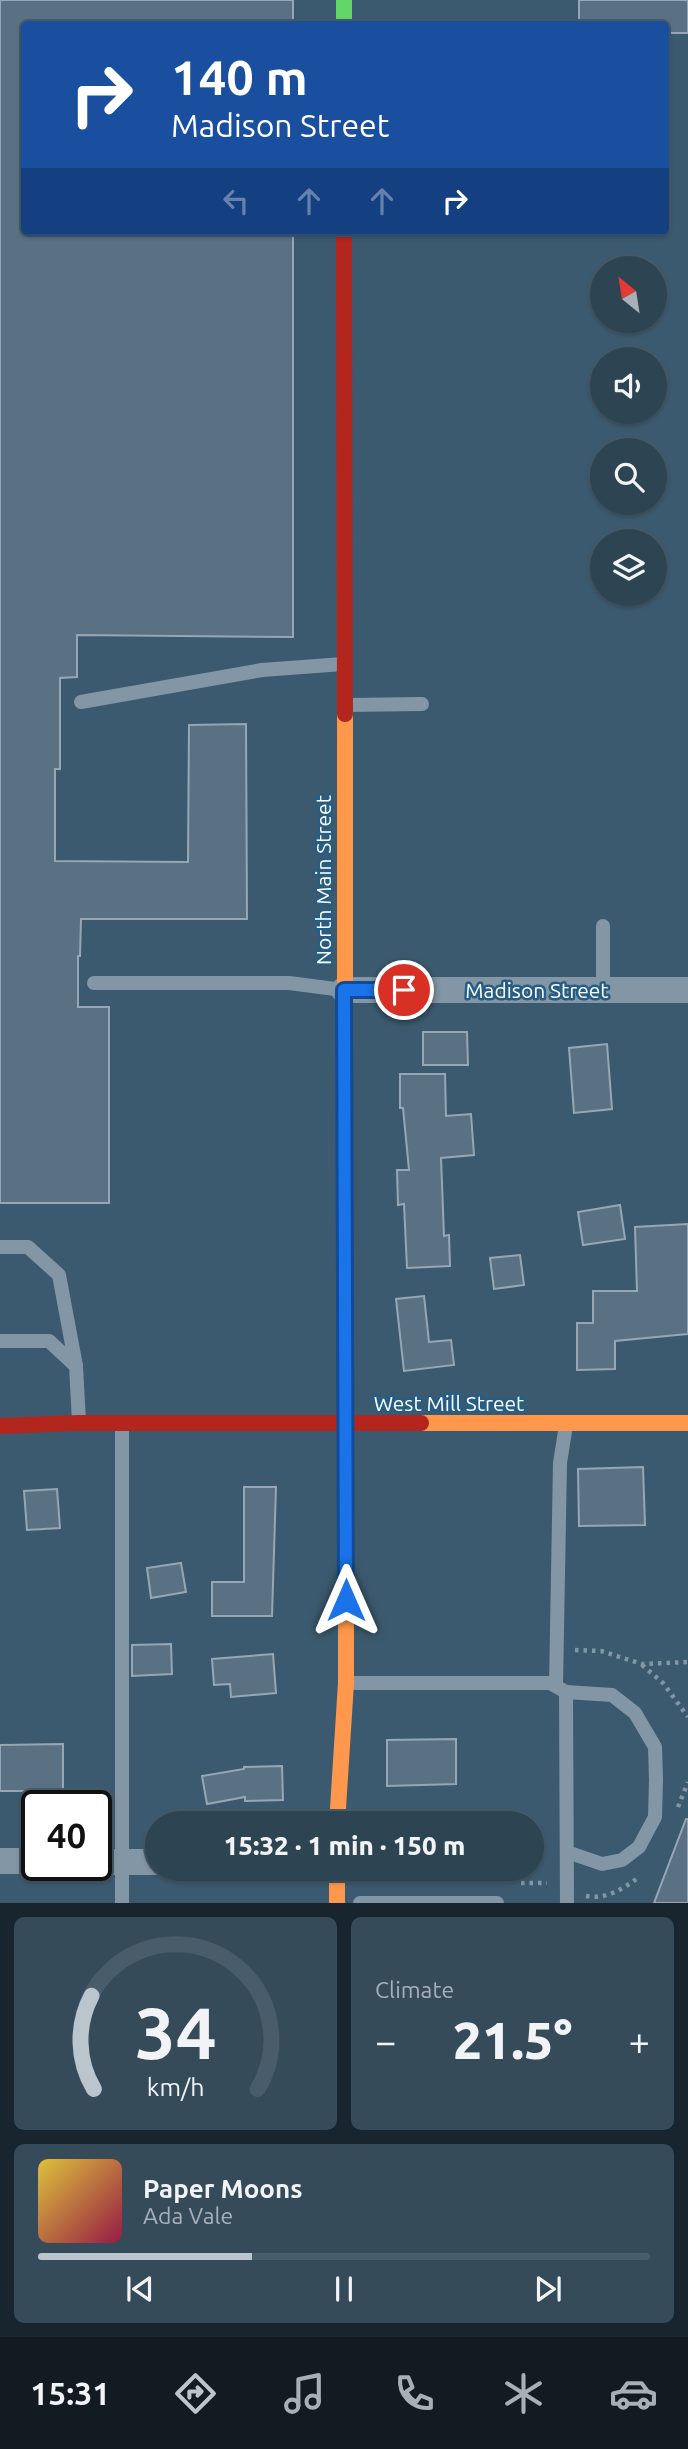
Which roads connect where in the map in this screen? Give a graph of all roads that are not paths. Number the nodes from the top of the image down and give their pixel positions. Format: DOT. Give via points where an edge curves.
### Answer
graph roads {
  1 [pos="344,0"];
  2 [pos="344,21"];
  3 [pos="344,235"];
  4 [pos="344,664"];
  5 [pos="81,702"];
  6 [pos="422,704"];
  7 [pos="344,705"];
  8 [pos="603,926"];
  9 [pos="94,983"];
  10 [pos="344,990"];
  11 [pos="603,990"];
  12 [pos="688,990"];
  13 [pos="0,1247"];
  14 [pos="0,1341"];
  15 [pos="76,1366"];
  16 [pos="79,1423"];
  17 [pos="122,1423"];
  18 [pos="566,1423"];
  19 [pos="688,1423"];
  20 [pos="346,1424"];
  21 [pos="0,1426"];
  22 [pos="346,1683"];
  23 [pos="561,1689"];
  24 [pos="111,1790"];
  25 [pos="338,1811"];
  26 [pos="567,1852"];
  27 [pos="0,1861"];
  28 [pos="21,1861"];
  29 [pos="112,1862"];
  30 [pos="145,1862"];
  31 [pos="112,1871"];
  32 [pos="337,1881"];
  33 [pos="122,1903"];
  34 [pos="337,1903"];
  35 [pos="360,1903"];
  36 [pos="497,1903"];
  37 [pos="567,1903"];
  1 -- 2 [label="street"];
  3 -- 4 [label="street, North Main Street"];
  4 -- 5 [label="lane" via="262,670"];
  4 -- 7 [label="street, North Main Street"];
  6 -- 7 [label="lane"];
  7 -- 10 [label="street, North Main Street"];
  8 -- 11 [label="lane"];
  9 -- 10 [label="lane" via="289,983"];
  10 -- 11 [label="street, Madison Street"];
  10 -- 20 [label="street, North Main Street"];
  11 -- 12 [label="street, Madison Street"];
  13 -- 15 [label="lane" via="28,1247 59,1275"];
  14 -- 15 [label="lane" via="49,1341"];
  15 -- 16 [label="lane"];
  16 -- 17 [label="street, West Mill Street"];
  16 -- 21 [label="street, West Mill Street"];
  17 -- 20 [label="street, West Mill Street"];
  17 -- 24 [label="lane"];
  18 -- 19 [label="street, West Mill Street"];
  18 -- 20 [label="street, West Mill Street"];
  18 -- 23 [label="lane" via="560,1463 557,1648"];
  20 -- 22 [label="street, North Main Street"];
  22 -- 23 [label="lane" via="550,1683"];
  22 -- 25 [label="street, North Main Street"];
  23 -- 26 [label="lane"];
  23 -- 26 [label="lane" via="612,1695 635,1713 655,1747 654,1817 639,1847 622,1860 602,1864"];
  26 -- 37 [label="lane"];
  27 -- 28 [label="street"];
  29 -- 30 [label="street"];
  31 -- 33 [label="lane"];
  32 -- 34 [label="street"];
  35 -- 36 [label="lane"];
}
